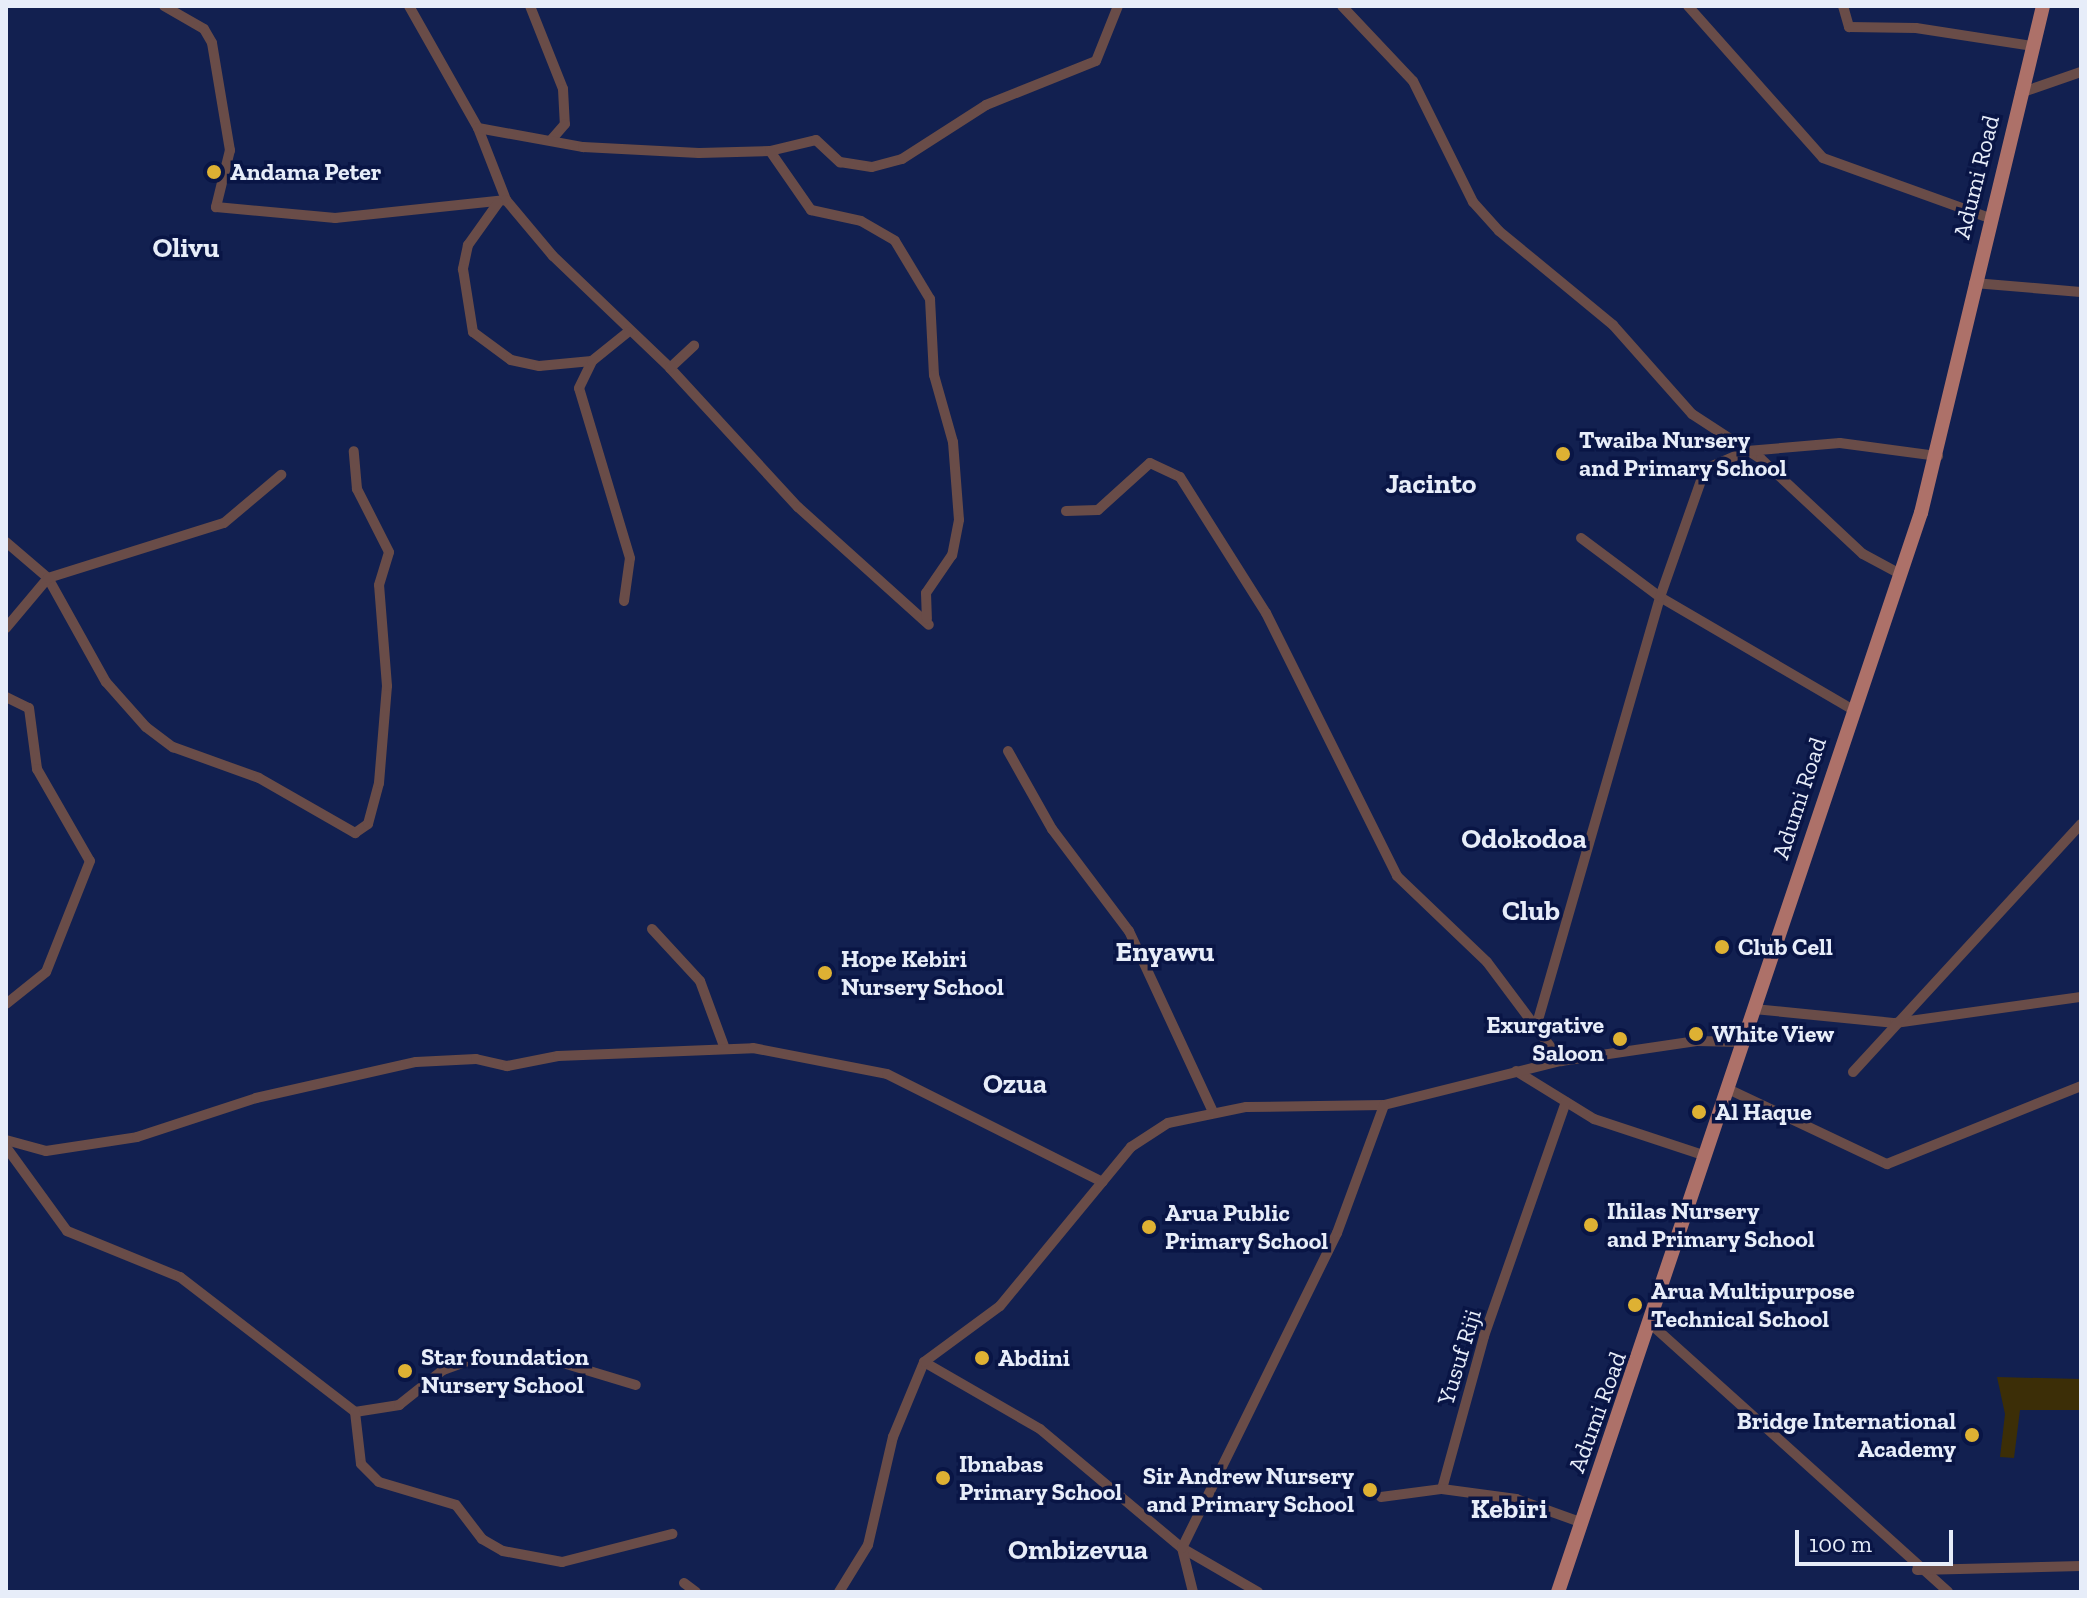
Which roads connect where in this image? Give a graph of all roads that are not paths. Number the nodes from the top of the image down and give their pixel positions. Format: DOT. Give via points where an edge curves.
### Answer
graph roads {
  1 [pos="164,6"];
  2 [pos="409,6"];
  3 [pos="530,6"];
  4 [pos="1118,6"];
  5 [pos="1342,6"];
  6 [pos="1688,6"];
  7 [pos="1843,6"];
  8 [pos="2043,6"];
  9 [pos="2032,46"];
  10 [pos="2081,72"];
  11 [pos="2020,93"];
  12 [pos="478,128"];
  13 [pos="551,140"];
  14 [pos="770,151"];
  15 [pos="502,201"];
  16 [pos="1987,217"];
  17 [pos="1974,283"];
  18 [pos="2081,292"];
  19 [pos="628,332"];
  20 [pos="694,346"];
  21 [pos="592,361"];
  22 [pos="670,368"];
  23 [pos="354,451"];
  24 [pos="1747,451"];
  25 [pos="1938,456"];
  26 [pos="281,475"];
  27 [pos="1066,511"];
  28 [pos="1581,538"];
  29 [pos="6,542"];
  30 [pos="1900,574"];
  31 [pos="48,578"];
  32 [pos="1660,597"];
  33 [pos="624,601"];
  34 [pos="6,628"];
  35 [pos="6,697"];
  36 [pos="1850,708"];
  37 [pos="1008,751"];
  38 [pos="2081,824"];
  39 [pos="652,929"];
  40 [pos="2081,997"];
  41 [pos="6,1004"];
  42 [pos="1754,1009"];
  43 [pos="1895,1023"];
  44 [pos="1536,1027"];
  45 [pos="1742,1042"];
  46 [pos="725,1049"];
  47 [pos="1561,1061"];
  48 [pos="1516,1071"];
  49 [pos="1853,1072"];
  50 [pos="2081,1086"];
  51 [pos="1728,1089"];
  52 [pos="1566,1102"];
  53 [pos="1384,1105"];
  54 [pos="1212,1110"];
  55 [pos="6,1140"];
  56 [pos="6,1147"];
  57 [pos="1706,1156"];
  58 [pos="1103,1182"];
  59 [pos="1653,1326"];
  60 [pos="924,1362"];
  61 [pos="636,1385"];
  62 [pos="355,1412"];
  63 [pos="1442,1489"];
  64 [pos="1381,1497"];
  65 [pos="1580,1522"];
  66 [pos="672,1534"];
  67 [pos="1182,1548"];
  68 [pos="2081,1566"];
  69 [pos="1917,1570"];
  70 [pos="684,1583"];
  71 [pos="696,1592"];
  72 [pos="839,1592"];
  73 [pos="1193,1592"];
  74 [pos="1258,1592"];
  75 [pos="1558,1592"];
  76 [pos="1948,1592"];
  1 -- 15 [label="street" via="204,29 212,43 230,150 216,207 335,218"];
  2 -- 12 [label="street"];
  3 -- 13 [label="street" via="563,89 565,124"];
  4 -- 14 [label="street" via="1096,61 986,105 902,159 857,167 816,140"];
  5 -- 24 [label="street" via="1413,81 1473,202 1499,231 1613,325 1692,414"];
  6 -- 16 [label="street" via="1823,158"];
  7 -- 9 [label="street" via="1849,27 1916,28"];
  8 -- 9 [label="main road, Adumi Road"];
  9 -- 11 [label="main road, Adumi Road"];
  10 -- 11 [label="street"];
  11 -- 16 [label="main road, Adumi Road"];
  12 -- 13 [label="street"];
  12 -- 15 [label="street"];
  13 -- 14 [label="street"];
  14 -- 22 [label="street" via="811,210 861,221 895,241 930,299 934,375 953,442 959,520 952,555 926,593 929,625 760,470"];
  15 -- 19 [label="street"];
  15 -- 21 [label="street" via="468,245 463,269 473,332 511,360 539,366"];
  16 -- 17 [label="main road, Adumi Road"];
  17 -- 18 [label="street"];
  17 -- 25 [label="main road, Adumi Road"];
  19 -- 21 [label="street"];
  19 -- 22 [label="street"];
  20 -- 22 [label="street"];
  21 -- 33 [label="street" via="582,373 581,403 630,558"];
  23 -- 31 [label="street" via="357,489 389,552 379,585 383,748 363,830 346,832 259,778 202,761 146,727 106,682"];
  24 -- 25 [label="street" via="1868,443"];
  24 -- 30 [label="street" via="1863,554"];
  24 -- 32 [label="street" via="1705,469"];
  25 -- 30 [label="main road, Adumi Road"];
  26 -- 31 [label="street" via="224,523"];
  27 -- 44 [label="street" via="1098,510 1150,463 1180,477 1266,613 1397,876 1487,962"];
  28 -- 32 [label="street"];
  29 -- 31 [label="street"];
  30 -- 36 [label="main road, Adumi Road"];
  31 -- 34 [label="street"];
  32 -- 36 [label="street"];
  32 -- 44 [label="street"];
  35 -- 41 [label="street" via="29,708 37,769 90,861 46,972"];
  36 -- 42 [label="main road, Adumi Road"];
  37 -- 54 [label="street" via="1052,829 1120,915"];
  38 -- 43 [label="street"];
  39 -- 46 [label="street" via="700,981"];
  40 -- 43 [label="street"];
  42 -- 43 [label="street" via="1840,1023"];
  42 -- 45 [label="main road, Adumi Road"];
  43 -- 49 [label="street"];
  44 -- 47 [label="street"];
  45 -- 47 [label="street" via="1697,1041"];
  45 -- 51 [label="main road, Adumi Road"];
  46 -- 55 [label="street" via="558,1056 507,1066 476,1059 416,1062 256,1098 137,1137 46,1151"];
  46 -- 58 [label="street" via="781,1051 887,1074"];
  47 -- 48 [label="street"];
  48 -- 52 [label="street"];
  48 -- 53 [label="street"];
  50 -- 51 [label="street" via="1887,1164"];
  51 -- 57 [label="main road, Adumi Road"];
  52 -- 57 [label="street" via="1630,1134"];
  52 -- 63 [label="street, Yusuf Riji" via="1484,1336"];
  53 -- 54 [label="street"];
  53 -- 67 [label="street" via="1337,1233"];
  54 -- 58 [label="street" via="1168,1123 1131,1147"];
  56 -- 62 [label="street" via="67,1231 180,1277"];
  57 -- 59 [label="main road, Adumi Road"];
  58 -- 60 [label="street" via="1000,1306"];
  59 -- 65 [label="main road, Adumi Road"];
  59 -- 69 [label="street"];
  60 -- 67 [label="street" via="1040,1429"];
  60 -- 72 [label="street" via="893,1437 868,1545"];
  61 -- 62 [label="street" via="563,1363 471,1360 440,1372 399,1405"];
  62 -- 66 [label="street" via="361,1464 379,1482 456,1505 482,1539 503,1551 562,1562"];
  63 -- 64 [label="street"];
  63 -- 65 [label="street" via="1516,1499"];
  65 -- 75 [label="main road, Adumi Road"];
  67 -- 73 [label="street"];
  67 -- 74 [label="street"];
  68 -- 69 [label="street"];
  69 -- 76 [label="street"];
  70 -- 71 [label="street"];
}
